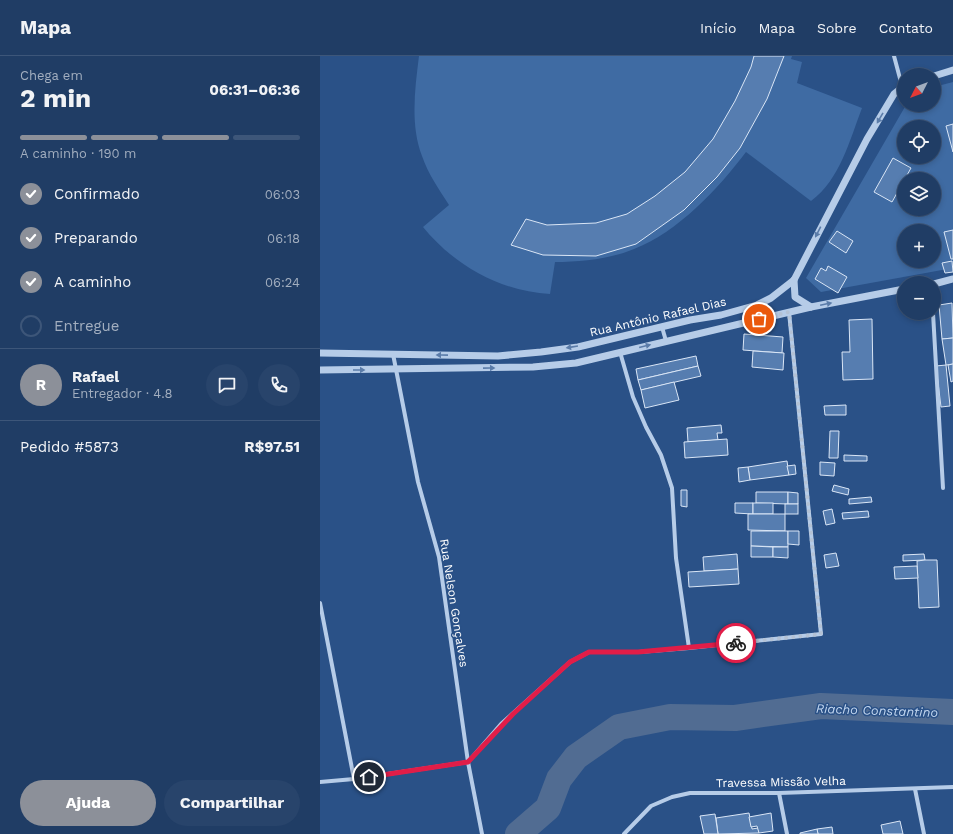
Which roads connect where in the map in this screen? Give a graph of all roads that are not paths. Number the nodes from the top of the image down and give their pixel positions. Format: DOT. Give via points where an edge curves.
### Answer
graph roads {
  1 [pos="894,56"];
  2 [pos="898,68"];
  3 [pos="953,70"];
  4 [pos="941,74"];
  5 [pos="897,91"];
  6 [pos="953,279"];
  7 [pos="794,280"];
  8 [pos="941,282"];
  9 [pos="897,290"];
  10 [pos="811,307"];
  11 [pos="789,312"];
  12 [pos="933,320"];
  13 [pos="662,327"];
  14 [pos="666,341"];
  15 [pos="620,352"];
  16 [pos="320,353"];
  17 [pos="393,354"];
  18 [pos="320,370"];
  19 [pos="395,370"];
  20 [pos="943,488"];
  21 [pos="320,604"];
  22 [pos="689,648"];
  23 [pos="468,762"];
  24 [pos="354,779"];
  25 [pos="320,782"];
  26 [pos="953,787"];
  27 [pos="915,789"];
  28 [pos="779,793"];
  29 [pos="482,834"];
  30 [pos="625,834"];
  31 [pos="787,834"];
  32 [pos="924,834"];
  1 -- 2 [label="street"];
  3 -- 4 [label="street"];
  5 -- 7 [label="street, Rua Antônio Rafael Dias, one-way" via="867,139"];
  6 -- 8 [label="street"];
  7 -- 10 [label="street" via="795,297"];
  7 -- 13 [label="street, Rua Antônio Rafael Dias" via="771,298 757,305"];
  10 -- 9 [label="street, Rua Antônio Rafael Dias, one-way"];
  10 -- 11 [label="street, Rua Antônio Rafael Dias"];
  11 -- 14 [label="street, Rua Antônio Rafael Dias"];
  11 -- 22 [label="street" via="821,634"];
  12 -- 20 [label="street"];
  13 -- 14 [label="street"];
  13 -- 17 [label="street, Rua Antônio Rafael Dias, one-way" via="541,352 498,356"];
  15 -- 14 [label="street, Rua Antônio Rafael Dias, one-way"];
  19 -- 15 [label="street, Rua Antônio Rafael Dias, one-way" via="533,367 576,363"];
  15 -- 22 [label="street" via="633,397 661,455 672,488 676,558"];
  16 -- 17 [label="street, Rua Antônio Rafael Dias"];
  17 -- 19 [label="street, Rua Nelson Gonçalves"];
  18 -- 19 [label="street, Rua Antônio Rafael Dias, one-way"];
  19 -- 23 [label="street, Rua Nelson Gonçalves" via="418,482 438,557"];
  21 -- 24 [label="street"];
  22 -- 23 [label="street" via="589,652 570,662 513,714"];
  23 -- 24 [label="street"];
  23 -- 29 [label="street, Rua Nelson Gonçalves"];
  24 -- 25 [label="street"];
  26 -- 27 [label="street, Travessa Missão Velha"];
  27 -- 28 [label="street, Travessa Missão Velha"];
  27 -- 32 [label="street"];
  28 -- 30 [label="street, Travessa Missão Velha" via="690,793 672,797 651,806"];
  28 -- 31 [label="street"];
}
